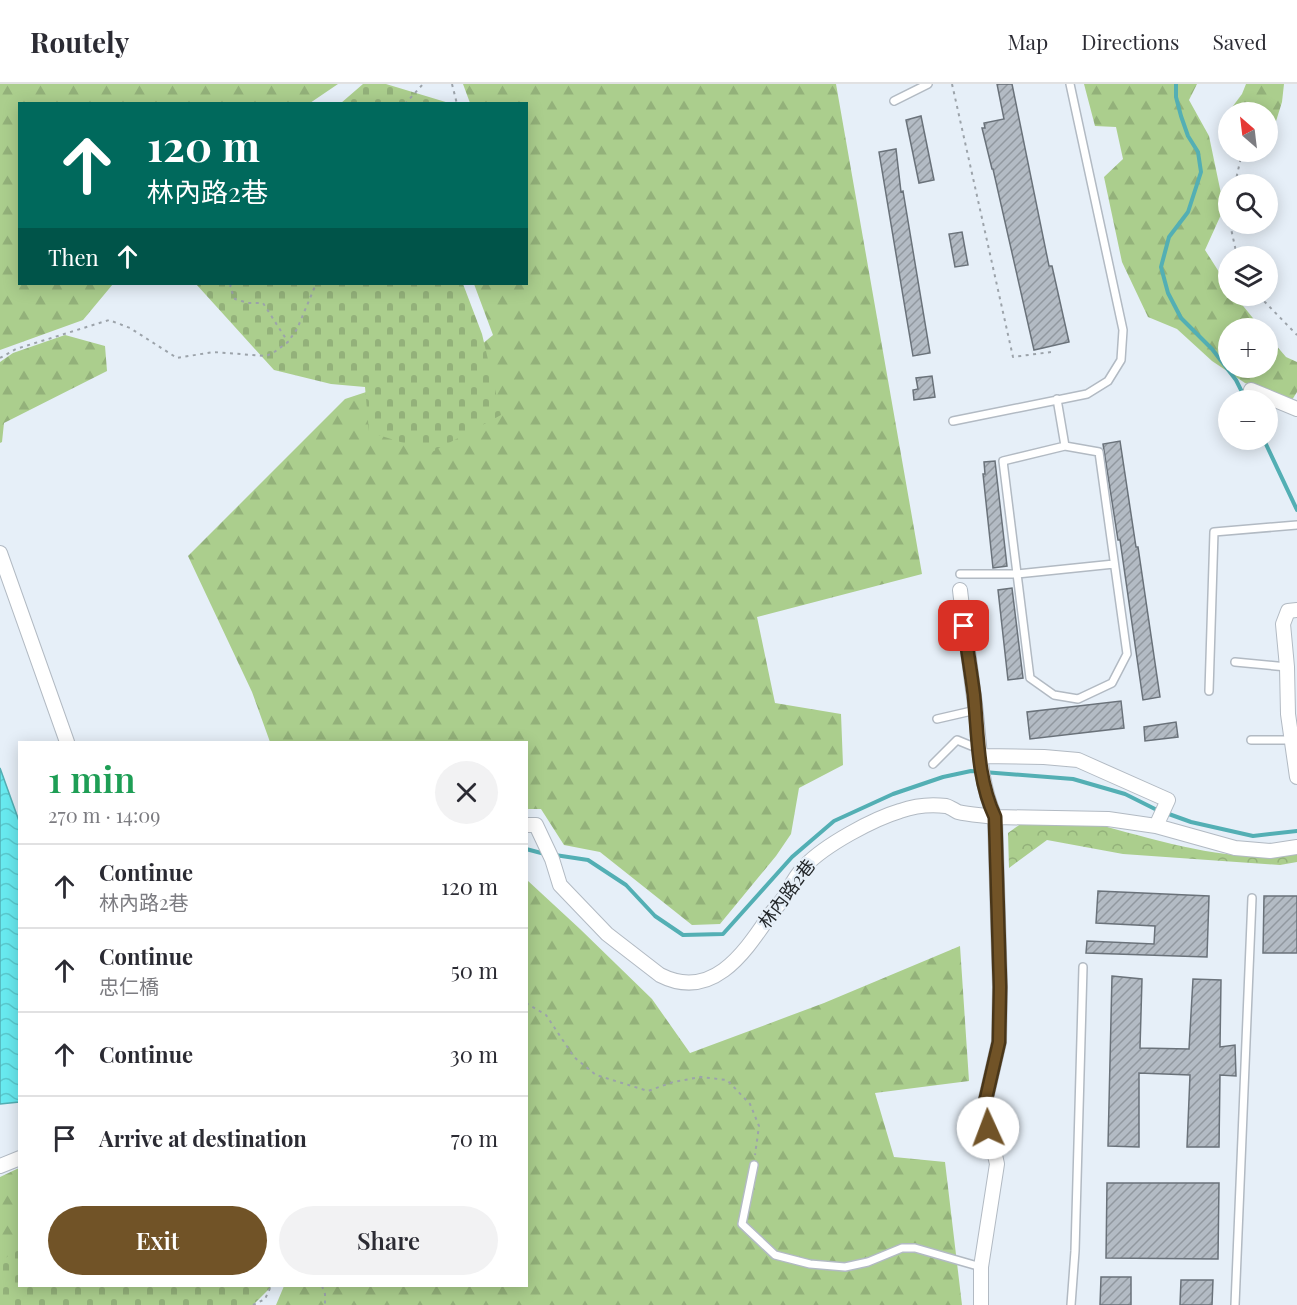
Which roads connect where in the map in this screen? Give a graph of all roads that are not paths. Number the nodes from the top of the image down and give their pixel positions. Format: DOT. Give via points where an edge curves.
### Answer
graph roads {
  1 [pos="928,84"];
  2 [pos="1070,84"];
  3 [pos="894,100"];
  4 [pos="1057,399"];
  5 [pos="1278,401"];
  6 [pos="1297,409"];
  7 [pos="953,421"];
  8 [pos="1065,446"];
  9 [pos="1297,525"];
  10 [pos="0,553"];
  11 [pos="1114,564"];
  12 [pos="960,574"];
  13 [pos="1017,574"];
  14 [pos="960,590"];
  15 [pos="1297,610"];
  16 [pos="1234,662"];
  17 [pos="1287,667"];
  18 [pos="1209,691"];
  19 [pos="976,710"];
  20 [pos="937,719"];
  21 [pos="1251,740"];
  22 [pos="1291,740"];
  23 [pos="67,741"];
  24 [pos="980,755"];
  25 [pos="933,764"];
  26 [pos="1297,777"];
  27 [pos="995,817"];
  28 [pos="531,825"];
  29 [pos="1156,826"];
  30 [pos="1297,847"];
  31 [pos="1252,898"];
  32 [pos="1083,967"];
  33 [pos="18,1159"];
  34 [pos="754,1165"];
  35 [pos="0,1166"];
  36 [pos="981,1267"];
  37 [pos="981,1305"];
  38 [pos="1071,1305"];
  39 [pos="1235,1305"];
  1 -- 3 [label="lane"];
  2 -- 4 [label="lane" via="1123,330 1121,360 1108,381 1087,394"];
  4 -- 7 [label="lane"];
  4 -- 8 [label="lane"];
  5 -- 6 [label="street"];
  8 -- 11 [label="lane" via="1099,452"];
  8 -- 13 [label="lane" via="1003,461"];
  9 -- 18 [label="lane" via="1214,532"];
  10 -- 23 [label="street"];
  11 -- 13 [label="lane"];
  11 -- 13 [label="lane" via="1127,654 1112,683 1078,699 1054,695 1030,678"];
  12 -- 13 [label="lane"];
  14 -- 19 [label="street"];
  15 -- 17 [label="street" via="1288,611 1283,624"];
  16 -- 17 [label="lane"];
  17 -- 22 [label="street"];
  19 -- 20 [label="lane"];
  19 -- 24 [label="street"];
  21 -- 22 [label="lane"];
  22 -- 26 [label="street"];
  24 -- 25 [label="lane" via="957,740"];
  24 -- 27 [label="street" via="987,801"];
  24 -- 29 [label="street" via="1078,760 1168,800"];
  27 -- 28 [label="street, 林內路2巷" via="958,812 947,806 924,806 858,828 805,866 734,963 702,982 686,984 660,975 584,911 560,885 552,860"];
  27 -- 29 [label="street, 林內路2巷" via="1108,819"];
  27 -- 36 [label="street" via="999,1042 984,1107 997,1164"];
  29 -- 30 [label="street, 林內路2巷" via="1235,848 1270,851"];
  31 -- 39 [label="lane"];
  32 -- 38 [label="lane"];
  33 -- 35 [label="street"];
  34 -- 36 [label="lane" via="742,1224 775,1255 845,1267 902,1248 915,1248"];
  36 -- 37 [label="street"];
}
